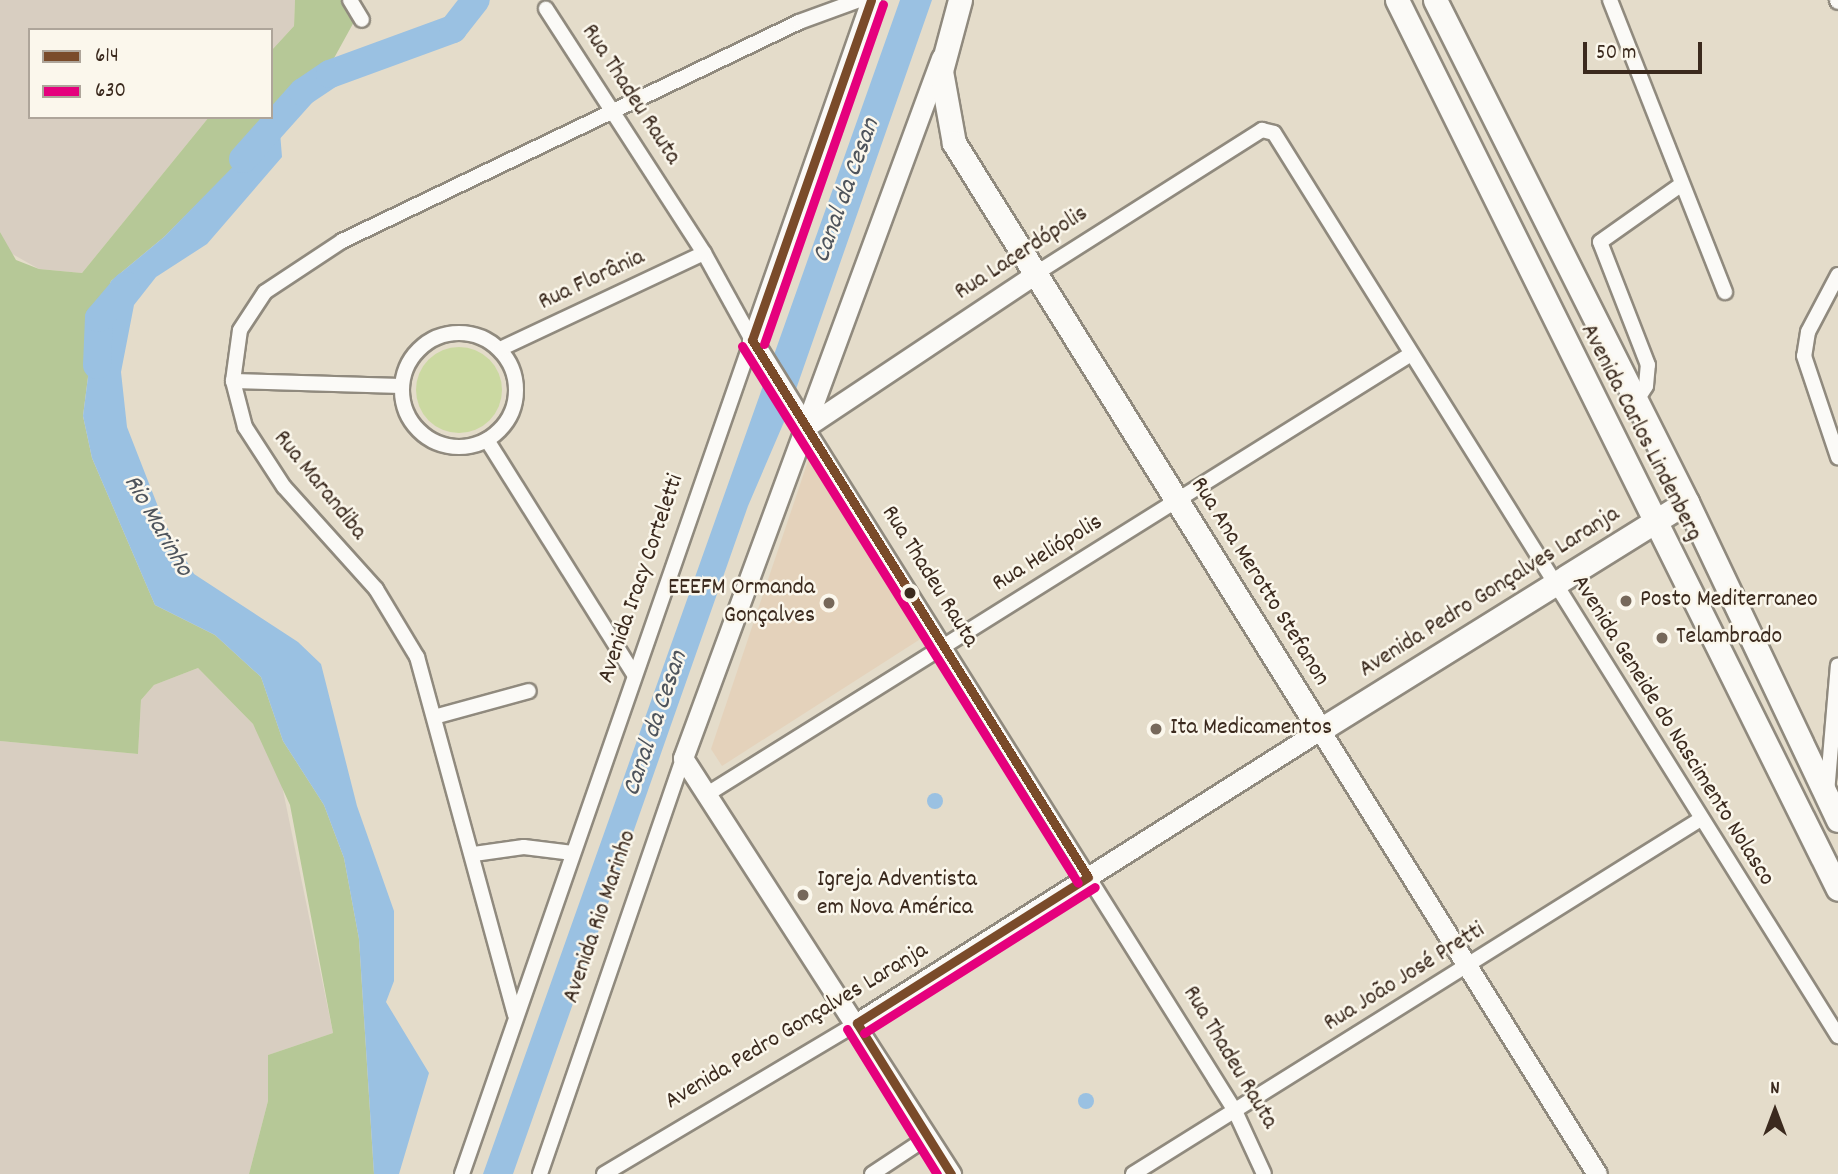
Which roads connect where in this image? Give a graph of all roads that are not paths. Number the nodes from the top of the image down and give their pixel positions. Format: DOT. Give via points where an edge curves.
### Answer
graph roads {
  1 [pos="350,0"];
  2 [pos="859,0"];
  3 [pos="871,0"];
  4 [pos="960,0"];
  5 [pos="1397,0"];
  6 [pos="1435,0"];
  7 [pos="1610,0"];
  8 [pos="545,9"];
  9 [pos="362,20"];
  10 [pos="944,47"];
  11 [pos="613,115"];
  12 [pos="1269,130"];
  13 [pos="1682,184"];
  14 [pos="704,253"];
  15 [pos="1035,274"];
  16 [pos="1838,275"];
  17 [pos="1725,292"];
  18 [pos="752,340"];
  19 [pos="500,349"];
  20 [pos="1411,354"];
  21 [pos="233,381"];
  22 [pos="402,386"];
  23 [pos="1635,403"];
  24 [pos="806,427"];
  25 [pos="486,440"];
  26 [pos="1838,457"];
  27 [pos="1177,500"];
  28 [pos="1687,502"];
  29 [pos="1655,520"];
  30 [pos="1554,588"];
  31 [pos="944,646"];
  32 [pos="1838,665"];
  33 [pos="634,674"];
  34 [pos="529,691"];
  35 [pos="438,716"];
  36 [pos="1320,730"];
  37 [pos="683,758"];
  38 [pos="709,793"];
  39 [pos="1827,798"];
  40 [pos="1699,820"];
  41 [pos="1838,820"];
  42 [pos="573,853"];
  43 [pos="474,854"];
  44 [pos="1088,877"];
  45 [pos="1838,889"];
  46 [pos="1468,966"];
  47 [pos="515,1015"];
  48 [pos="857,1023"];
  49 [pos="1838,1035"];
  50 [pos="1235,1111"];
  51 [pos="928,1137"];
  52 [pos="627,1169"];
  53 [pos="462,1174"];
  54 [pos="540,1174"];
  55 [pos="604,1174"];
  56 [pos="872,1174"];
  57 [pos="951,1174"];
  58 [pos="1133,1174"];
  59 [pos="1264,1174"];
  60 [pos="1597,1174"];
  1 -- 9 [label="street"];
  2 -- 11 [label="street, Rua Marandiba" via="799,22"];
  3 -- 18 [label="street, Avenida Iracy Corteletti"];
  4 -- 10 [label="main road, Rua Ana Merotto Stefanon"];
  5 -- 29 [label="main road, Avenida Carlos Lindenberg"];
  6 -- 23 [label="main road, Avenida Carlos Lindenberg"];
  7 -- 13 [label="street"];
  8 -- 11 [label="street, Rua Thadeu Rauta"];
  10 -- 15 [label="main road, Rua Ana Merotto Stefanon" via="941,96 954,143"];
  10 -- 24 [label="street, Avenida Rio Marinho"];
  11 -- 14 [label="street, Rua Thadeu Rauta"];
  11 -- 21 [label="street, Rua Marandiba" via="291,270 250,310 235,348"];
  12 -- 15 [label="street, Rua Lacerdópolis"];
  12 -- 20 [label="street, Avenida Geneide do Nascimento Nolasco"];
  13 -- 17 [label="street"];
  13 -- 23 [label="street" via="1600,242 1648,365 1646,386"];
  14 -- 18 [label="street, Rua Thadeu Rauta"];
  14 -- 19 [label="street, Rua Florânia"];
  15 -- 24 [label="street, Rua Lacerdópolis"];
  15 -- 27 [label="main road, Rua Ana Merotto Stefanon"];
  16 -- 26 [label="street" via="1808,332 1804,356"];
  18 -- 24 [label="street, Rua Thadeu Rauta"];
  18 -- 33 [label="street, Avenida Iracy Corteletti"];
  19 -- 22 [label="street" via="471,334 439,336 413,356"];
  19 -- 25 [label="street" via="515,375 514,405"];
  20 -- 27 [label="street, Rua Heliópolis"];
  20 -- 30 [label="street, Avenida Geneide do Nascimento Nolasco"];
  21 -- 22 [label="street"];
  21 -- 35 [label="street, Rua Marandiba" via="245,428 262,458 397,619"];
  22 -- 25 [label="street" via="410,419 429,437 453,446"];
  23 -- 28 [label="main road, Avenida Carlos Lindenberg"];
  24 -- 31 [label="street, Rua Thadeu Rauta"];
  24 -- 37 [label="street, Avenida Rio Marinho"];
  25 -- 33 [label="street"];
  27 -- 31 [label="street, Rua Heliópolis"];
  27 -- 36 [label="main road, Rua Ana Merotto Stefanon"];
  28 -- 29 [label="main road, Avenida Pedro Gonçalves Laranja"];
  28 -- 39 [label="main road, Avenida Carlos Lindenberg"];
  29 -- 30 [label="main road, Avenida Pedro Gonçalves Laranja"];
  29 -- 45 [label="main road, Avenida Carlos Lindenberg"];
  30 -- 36 [label="main road, Avenida Pedro Gonçalves Laranja"];
  30 -- 40 [label="street, Avenida Geneide do Nascimento Nolasco"];
  31 -- 38 [label="street, Rua Heliópolis"];
  31 -- 44 [label="street, Rua Thadeu Rauta"];
  32 -- 39 [label="street"];
  33 -- 42 [label="street, Avenida Iracy Corteletti"];
  34 -- 35 [label="street"];
  35 -- 43 [label="street, Rua Marandiba"];
  36 -- 44 [label="street, Avenida Pedro Gonçalves Laranja"];
  36 -- 46 [label="street, Rua Ana Merotto Stefanon"];
  37 -- 38 [label="street"];
  37 -- 54 [label="street, Avenida Rio Marinho"];
  38 -- 48 [label="street"];
  39 -- 41 [label="main road, Avenida Carlos Lindenberg"];
  40 -- 46 [label="street, Rua João José Pretti"];
  40 -- 49 [label="street, Avenida Geneide do Nascimento Nolasco"];
  42 -- 43 [label="street" via="524,847"];
  42 -- 47 [label="street, Avenida Iracy Corteletti"];
  43 -- 47 [label="street, Rua Marandiba"];
  44 -- 48 [label="street, Avenida Pedro Gonçalves Laranja"];
  44 -- 50 [label="street, Rua Thadeu Rauta"];
  46 -- 50 [label="street, Rua João José Pretti"];
  46 -- 60 [label="street, Rua Ana Merotto Stefanon"];
  47 -- 53 [label="street, Avenida Iracy Corteletti"];
  48 -- 51 [label="street"];
  48 -- 52 [label="street, Avenida Pedro Gonçalves Laranja"];
  50 -- 58 [label="street, Rua João José Pretti"];
  50 -- 59 [label="street, Rua Thadeu Rauta"];
  51 -- 56 [label="street"];
  51 -- 57 [label="street"];
  52 -- 55 [label="street, Avenida Pedro Gonçalves Laranja"];
}
